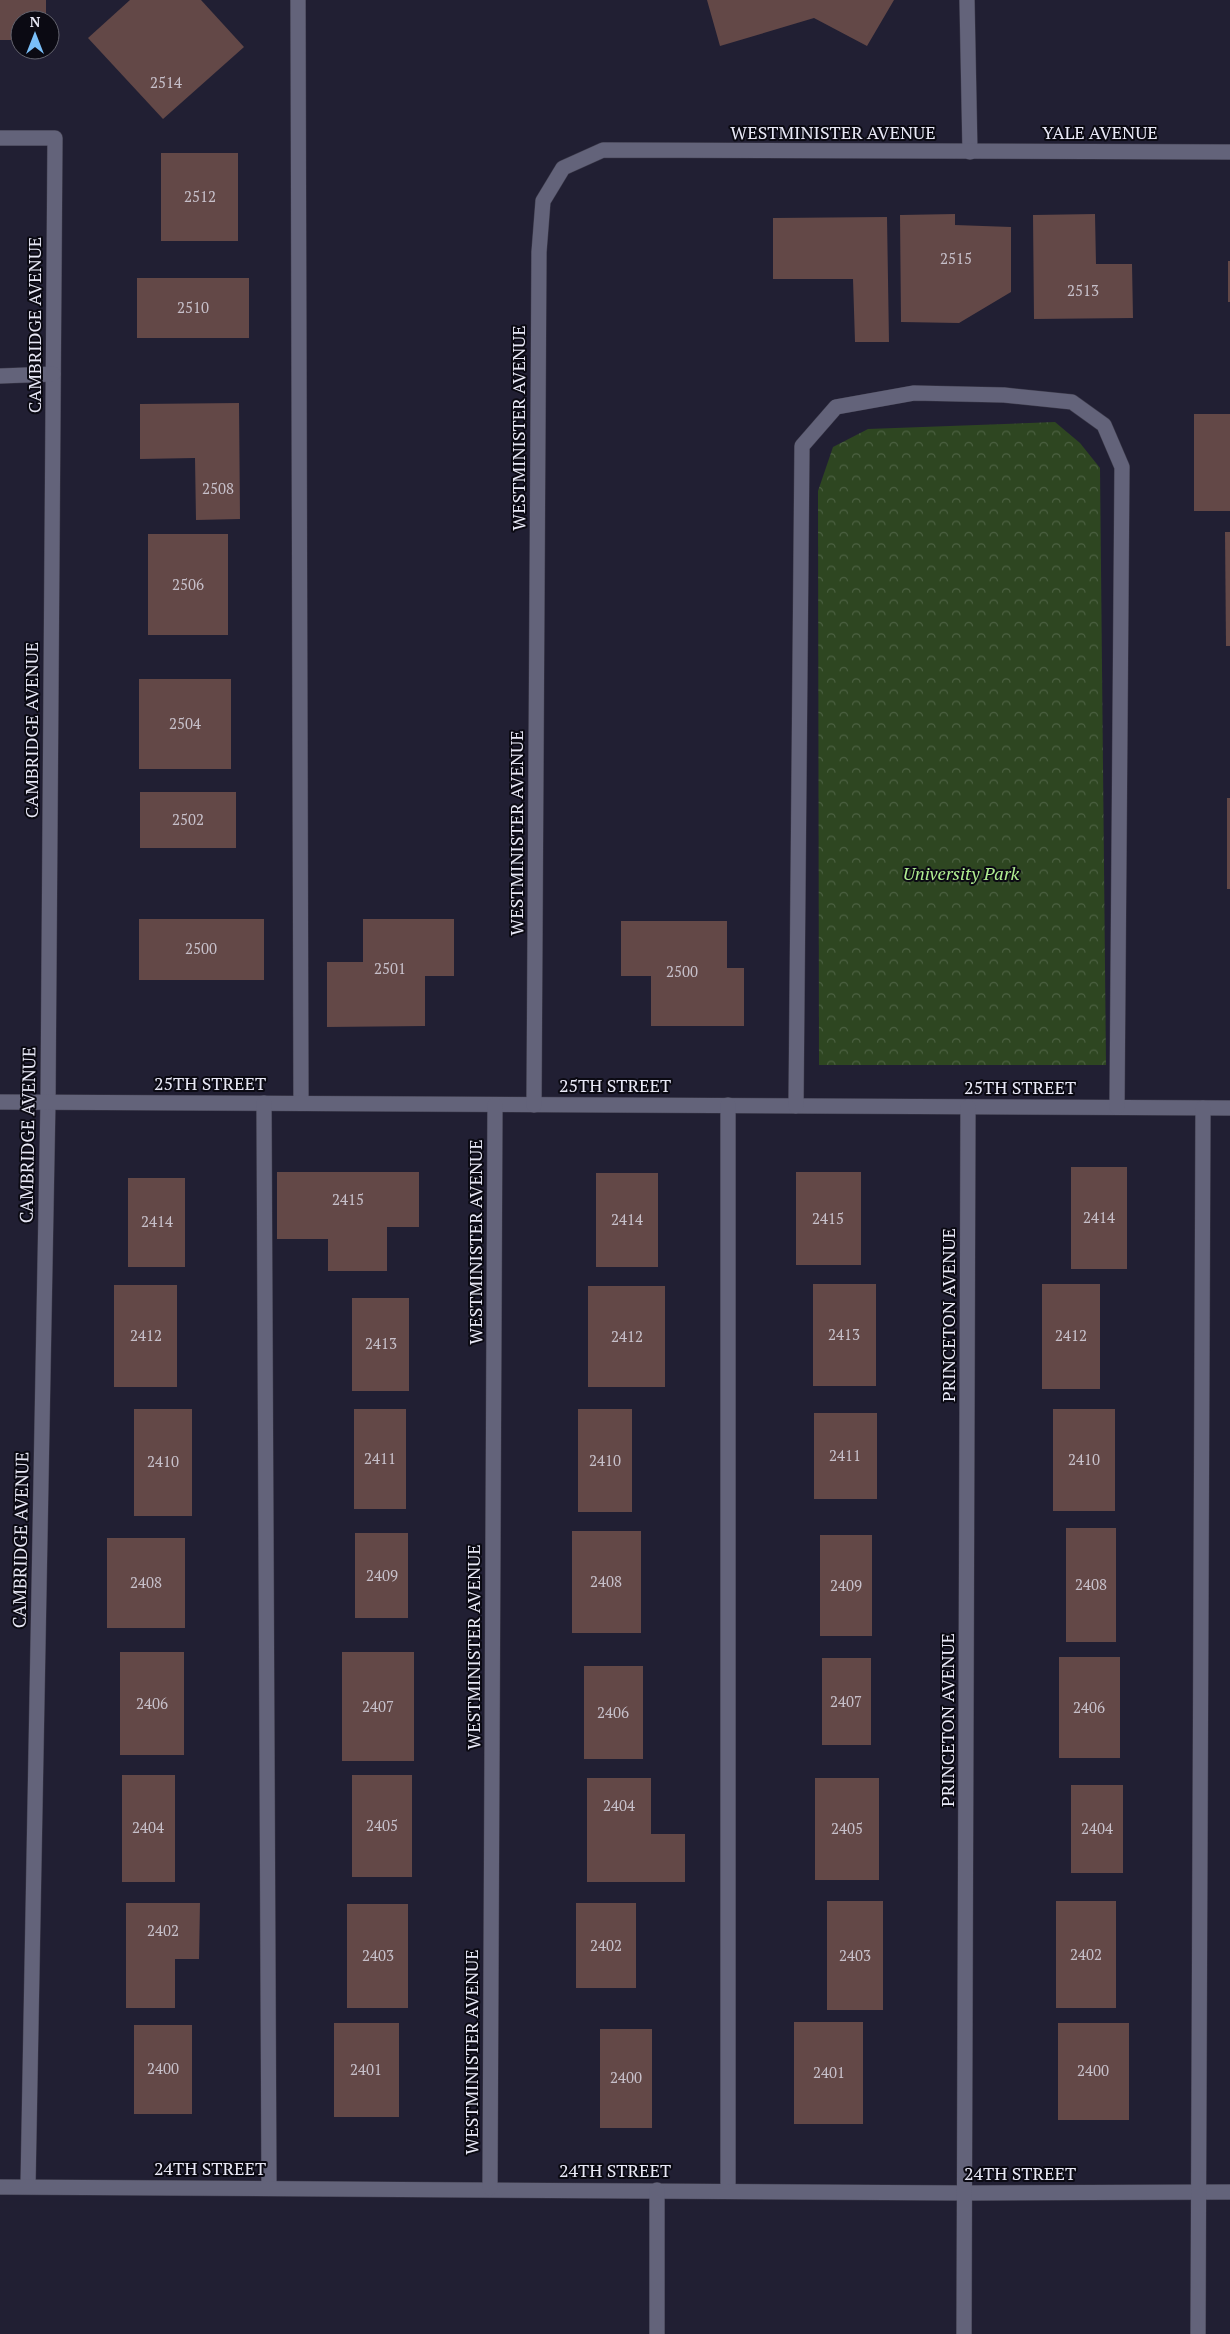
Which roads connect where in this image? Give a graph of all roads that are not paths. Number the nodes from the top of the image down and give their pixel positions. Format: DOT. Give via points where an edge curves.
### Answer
graph roads {
  1 [pos="298,0"];
  2 [pos="967,0"];
  3 [pos="0,138"];
  4 [pos="970,152"];
  5 [pos="1230,152"];
  6 [pos="53,374"];
  7 [pos="0,376"];
  8 [pos="0,1102"];
  9 [pos="48,1102"];
  10 [pos="264,1103"];
  11 [pos="300,1104"];
  12 [pos="495,1105"];
  13 [pos="534,1105"];
  14 [pos="728,1106"];
  15 [pos="796,1106"];
  16 [pos="968,1107"];
  17 [pos="1118,1108"];
  18 [pos="1203,1108"];
  19 [pos="1230,1108"];
  20 [pos="28,2186"];
  21 [pos="0,2187"];
  22 [pos="269,2188"];
  23 [pos="490,2188"];
  24 [pos="657,2190"];
  25 [pos="728,2190"];
  26 [pos="966,2192"];
  27 [pos="1199,2192"];
  28 [pos="1230,2192"];
  29 [pos="657,2334"];
  30 [pos="964,2334"];
  31 [pos="1198,2334"];
  1 -- 11 [label="street"];
  2 -- 4 [label="street"];
  3 -- 6 [label="street, CAMBRIDGE AVENUE" via="55,138"];
  4 -- 5 [label="street, YALE AVENUE"];
  4 -- 13 [label="street, WESTMINISTER AVENUE" via="603,150 563,168 543,201 539,252"];
  6 -- 7 [label="street"];
  6 -- 9 [label="street, CAMBRIDGE AVENUE"];
  8 -- 9 [label="street, 25TH STREET"];
  9 -- 10 [label="street, 25TH STREET"];
  9 -- 20 [label="street, CAMBRIDGE AVENUE"];
  10 -- 11 [label="street, 25TH STREET"];
  10 -- 22 [label="street"];
  11 -- 12 [label="street, 25TH STREET"];
  12 -- 13 [label="street, 25TH STREET"];
  12 -- 23 [label="street, WESTMINISTER AVENUE"];
  13 -- 14 [label="street, 25TH STREET"];
  14 -- 15 [label="street, 25TH STREET"];
  14 -- 25 [label="street"];
  15 -- 16 [label="street, 25TH STREET"];
  15 -- 17 [label="street" via="802,446 836,407 914,393 1004,395 1072,402 1104,425 1122,467"];
  16 -- 17 [label="street, 25TH STREET"];
  16 -- 26 [label="street, PRINCETON AVENUE"];
  17 -- 18 [label="street, 25TH STREET"];
  18 -- 19 [label="street, 25TH STREET"];
  18 -- 27 [label="street"];
  20 -- 21 [label="street, 24TH STREET"];
  20 -- 22 [label="street, 24TH STREET"];
  22 -- 23 [label="street, 24TH STREET"];
  23 -- 24 [label="street, 24TH STREET"];
  24 -- 25 [label="street, 24TH STREET"];
  24 -- 29 [label="street"];
  25 -- 26 [label="street, 24TH STREET"];
  26 -- 27 [label="street, 24TH STREET"];
  26 -- 30 [label="street, PRINCETON AVENUE"];
  27 -- 28 [label="street, 24TH STREET"];
  27 -- 31 [label="street"];
}
